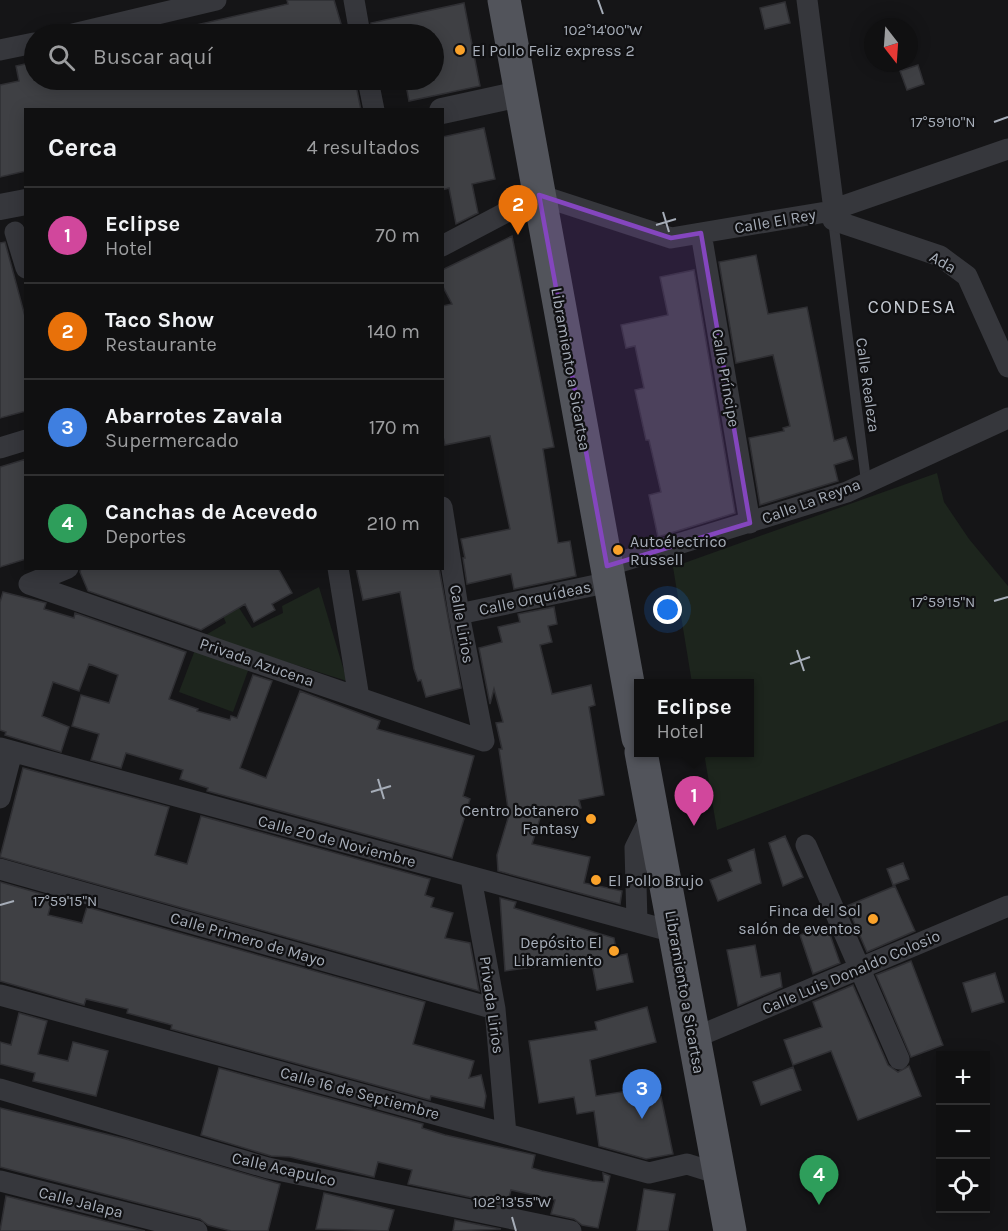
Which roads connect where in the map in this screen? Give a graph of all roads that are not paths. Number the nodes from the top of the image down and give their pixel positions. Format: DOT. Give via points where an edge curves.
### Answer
graph roads {
  1 [pos="216,0"];
  2 [pos="354,0"];
  3 [pos="504,0"];
  4 [pos="807,0"];
  5 [pos="115,24"];
  6 [pos="358,24"];
  7 [pos="24,45"];
  8 [pos="0,50"];
  9 [pos="370,90"];
  10 [pos="520,94"];
  11 [pos="374,108"];
  12 [pos="444,111"];
  13 [pos="1008,149"];
  14 [pos="539,195"];
  15 [pos="24,202"];
  16 [pos="0,207"];
  17 [pos="833,215"];
  18 [pos="15,232"];
  19 [pos="701,233"];
  20 [pos="444,245"];
  21 [pos="24,261"];
  22 [pos="1008,368"];
  23 [pos="1008,418"];
  24 [pos="24,441"];
  25 [pos="0,448"];
  26 [pos="866,481"];
  27 [pos="444,520"];
  28 [pos="750,523"];
  29 [pos="63,570"];
  30 [pos="338,570"];
  31 [pos="608,574"];
  32 [pos="459,614"];
  33 [pos="359,698"];
  34 [pos="634,712"];
  35 [pos="484,741"];
  36 [pos="6,750"];
  37 [pos="642,757"];
  38 [pos="0,798"];
  39 [pos="652,813"];
  40 [pos="806,845"];
  41 [pos="0,869"];
  42 [pos="471,878"];
  43 [pos="1008,906"];
  44 [pos="637,922"];
  45 [pos="674,932"];
  46 [pos="860,968"];
  47 [pos="0,995"];
  48 [pos="495,1009"];
  49 [pos="694,1038"];
  50 [pos="899,1059"];
  51 [pos="0,1089"];
  52 [pos="507,1134"];
  53 [pos="719,1174"];
  54 [pos="0,1181"];
  55 [pos="565,1230"];
  56 [pos="197,1231"];
  57 [pos="730,1231"];
  1 -- 5 [label="street"];
  2 -- 6 [label="street"];
  3 -- 10 [label="main road, Libramiento a Sicartsa"];
  4 -- 17 [label="street"];
  7 -- 8 [label="street"];
  9 -- 11 [label="street"];
  10 -- 12 [label="street"];
  10 -- 14 [label="main road, Libramiento a Sicartsa"];
  13 -- 17 [label="street, Calle El Rey"];
  14 -- 19 [label="street, Calle El Rey" via="671,238"];
  14 -- 20 [label="street"];
  14 -- 31 [label="main road, Libramiento a Sicartsa"];
  15 -- 16 [label="street"];
  17 -- 19 [label="street, Calle El Rey"];
  17 -- 22 [label="street, Ada" via="940,256 967,276"];
  17 -- 26 [label="lane, Calle Realeza"];
  18 -- 21 [label="street"];
  19 -- 28 [label="street, Calle Príncipe"];
  23 -- 26 [label="street, Calle La Reyna"];
  24 -- 25 [label="street"];
  26 -- 28 [label="street, Calle La Reyna" via="847,492"];
  27 -- 32 [label="street, Calle Lirios"];
  28 -- 31 [label="street, Calle La Reyna"];
  29 -- 33 [label="street, Privada Azucena" via="29,584"];
  30 -- 33 [label="street"];
  31 -- 32 [label="street, Calle Orquídeas"];
  31 -- 34 [label="main road, Libramiento a Sicartsa"];
  32 -- 35 [label="street, Calle Lirios"];
  33 -- 35 [label="street, Privada Azucena"];
  36 -- 38 [label="street"];
  36 -- 42 [label="street, Calle 20 de Noviembre"];
  37 -- 39 [label="main road, Libramiento a Sicartsa"];
  39 -- 44 [label="street" via="635,848"];
  39 -- 45 [label="main road, Libramiento a Sicartsa"];
  40 -- 46 [label="street"];
  41 -- 48 [label="street, Calle Primero de Mayo"];
  42 -- 44 [label="street, Calle 20 de Noviembre"];
  42 -- 48 [label="street, Privada Lirios"];
  43 -- 46 [label="street, Calle Luis Donaldo Colosio"];
  44 -- 45 [label="street, Calle 20 de Noviembre"];
  45 -- 49 [label="main road, Libramiento a Sicartsa"];
  46 -- 49 [label="street, Calle Luis Donaldo Colosio"];
  46 -- 50 [label="street"];
  47 -- 52 [label="street, Calle 16 de Septiembre"];
  48 -- 52 [label="street, Privada Lirios"];
  49 -- 53 [label="main road, Libramiento a Sicartsa"];
  51 -- 55 [label="street, Calle Acapulco" via="268,1168"];
  52 -- 53 [label="street, Calle 16 de Septiembre" via="649,1173 687,1164"];
  53 -- 57 [label="main road, Libramiento a Sicartsa"];
  54 -- 56 [label="street, Calle Jalapa"];
}
